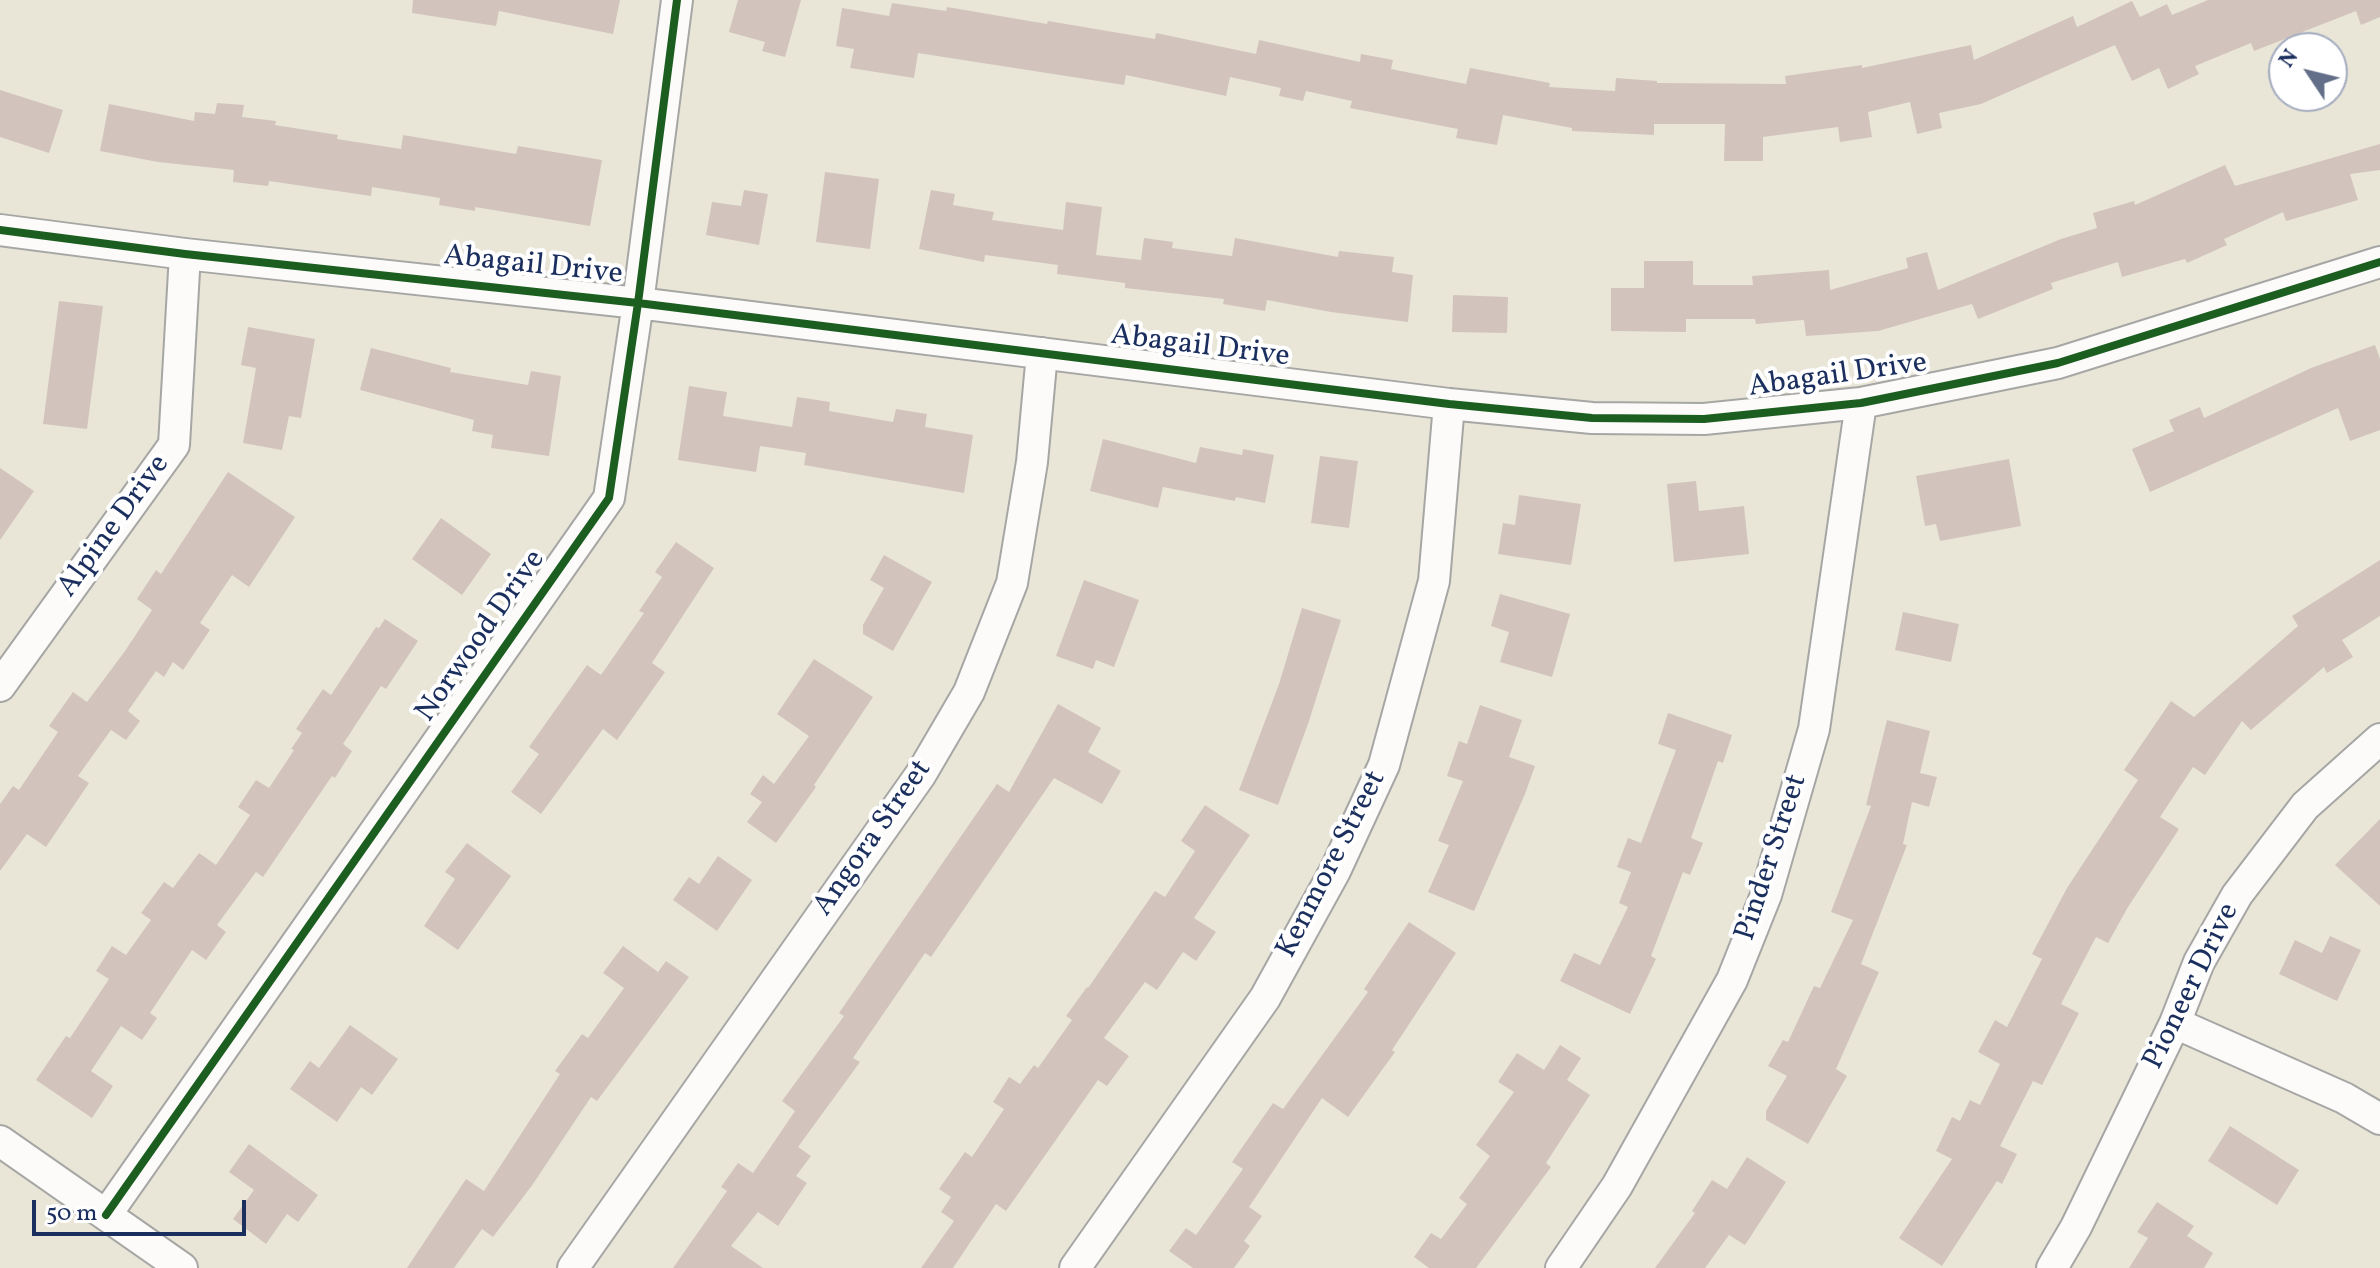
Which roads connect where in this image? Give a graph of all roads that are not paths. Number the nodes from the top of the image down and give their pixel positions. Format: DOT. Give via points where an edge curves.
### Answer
graph roads {
  1 [pos="677,0"];
  2 [pos="0,230"];
  3 [pos="185,254"];
  4 [pos="2380,262"];
  5 [pos="638,303"];
  6 [pos="1042,353"];
  7 [pos="1861,403"];
  8 [pos="1449,404"];
  9 [pos="0,686"];
  10 [pos="2380,739"];
  11 [pos="2175,1023"];
  12 [pos="2380,1119"];
  13 [pos="0,1141"];
  14 [pos="106,1215"];
  15 [pos="182,1268"];
  16 [pos="573,1268"];
  17 [pos="1075,1268"];
  18 [pos="1561,1268"];
  19 [pos="2052,1268"];
  1 -- 5 [label="street, Norwood Drive"];
  2 -- 3 [label="street, Abagail Drive"];
  3 -- 5 [label="street, Abagail Drive"];
  3 -- 9 [label="street, Alpine Drive" via="174,445"];
  4 -- 7 [label="street, Abagail Drive" via="2058,363"];
  5 -- 6 [label="street, Abagail Drive"];
  5 -- 14 [label="street, Norwood Drive" via="609,498"];
  6 -- 8 [label="street, Abagail Drive"];
  6 -- 16 [label="street, Angora Street" via="1032,462 1012,583 969,692 921,774"];
  7 -- 8 [label="street, Abagail Drive" via="1704,419 1592,418"];
  7 -- 18 [label="street, Pinder Street" via="1814,729 1766,895 1732,980 1617,1186"];
  8 -- 17 [label="street, Kenmore Street" via="1434,581 1384,765 1335,871 1265,998"];
  10 -- 11 [label="street, Pioneer Drive" via="2305,806 2237,895 2199,962"];
  11 -- 12 [label="street"];
  11 -- 19 [label="street, Pioneer Drive"];
  13 -- 14 [label="street"];
  14 -- 15 [label="street"];
}
